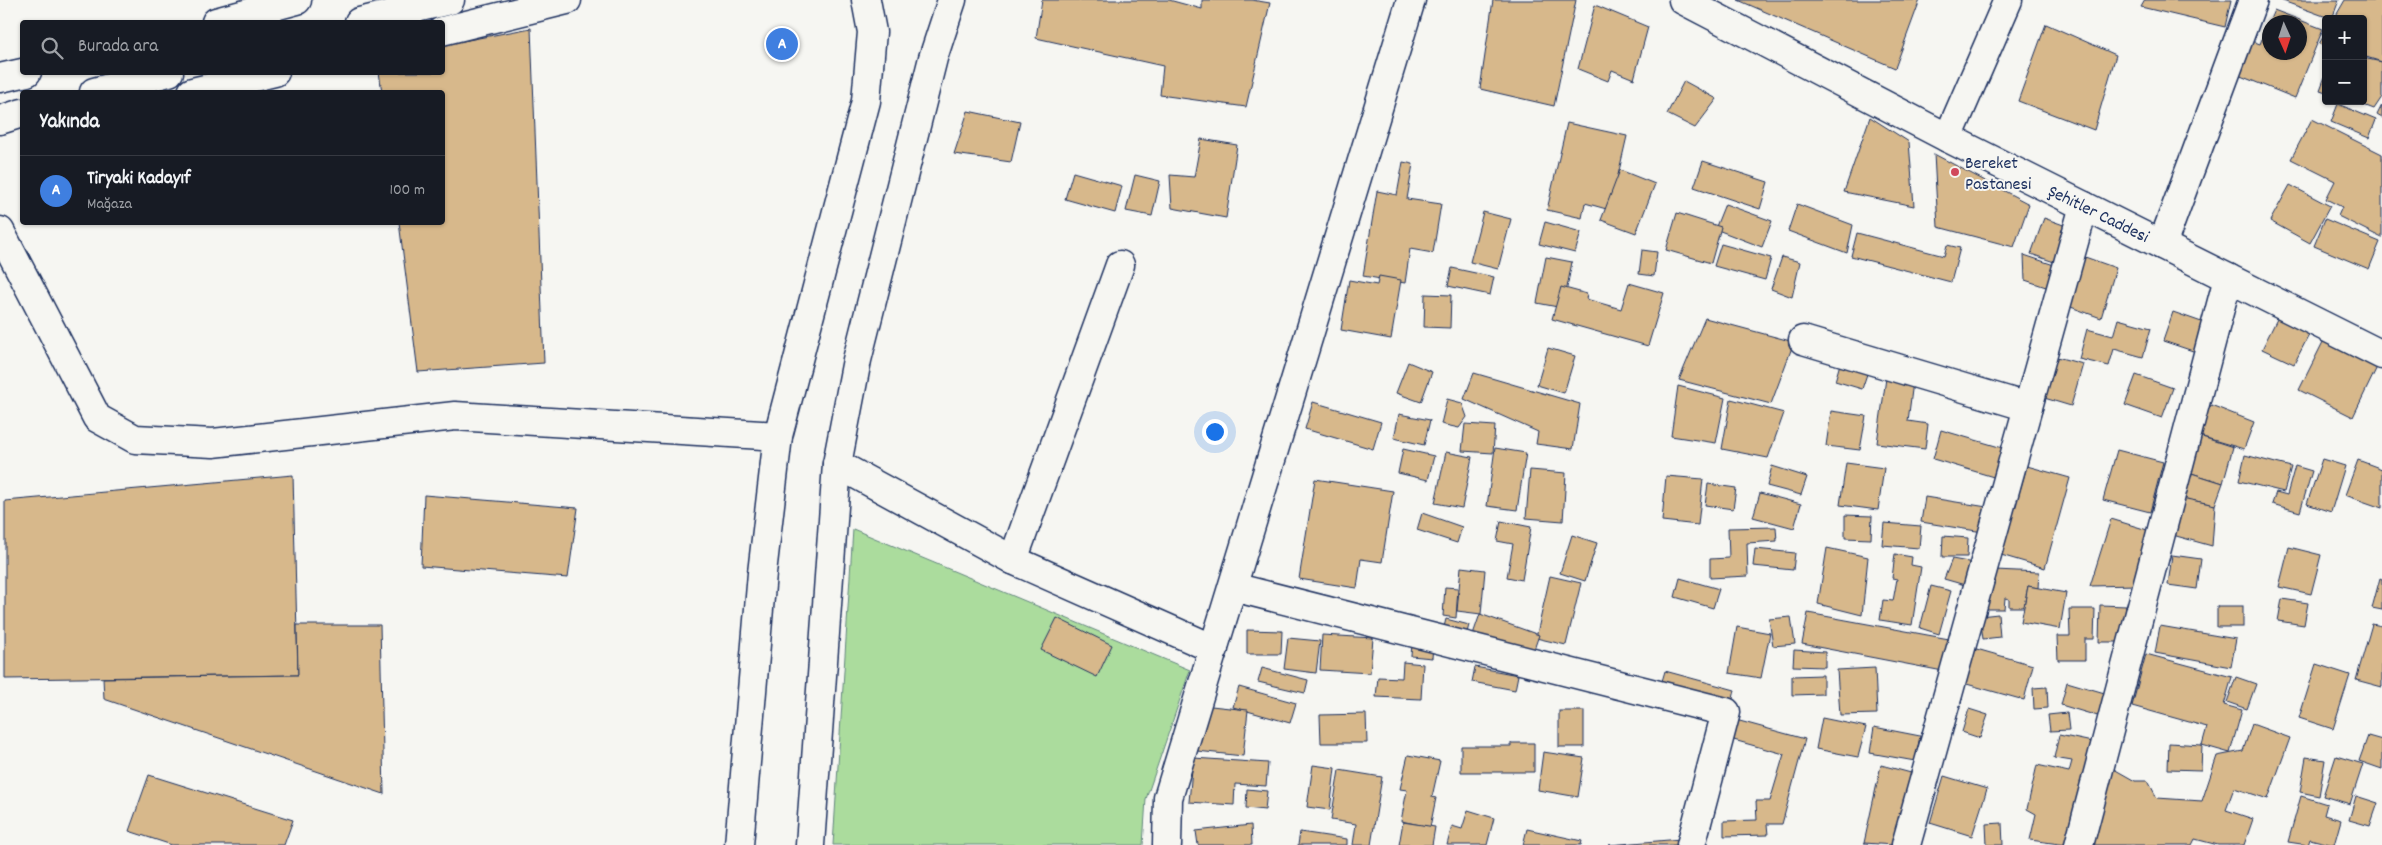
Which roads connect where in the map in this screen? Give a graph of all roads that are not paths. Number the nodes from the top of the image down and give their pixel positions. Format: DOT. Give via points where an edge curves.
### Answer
graph roads {
  1 [pos="297,0"];
  2 [pos="450,0"];
  3 [pos="566,0"];
  4 [pos="866,0"];
  5 [pos="952,0"];
  6 [pos="1412,0"];
  7 [pos="1684,0"];
  8 [pos="2008,0"];
  9 [pos="2253,0"];
  10 [pos="223,20"];
  11 [pos="367,20"];
  12 [pos="445,30"];
  13 [pos="20,74"];
  14 [pos="158,75"];
  15 [pos="263,75"];
  16 [pos="0,78"];
  17 [pos="102,90"];
  18 [pos="200,90"];
  19 [pos="20,102"];
  20 [pos="0,104"];
  21 [pos="20,114"];
  22 [pos="0,120"];
  23 [pos="20,133"];
  24 [pos="0,138"];
  25 [pos="1948,138"];
  26 [pos="2084,206"];
  27 [pos="0,231"];
  28 [pos="2162,245"];
  29 [pos="1120,265"];
  30 [pos="2228,278"];
  31 [pos="1803,340"];
  32 [pos="2382,355"];
  33 [pos="2028,407"];
  34 [pos="778,436"];
  35 [pos="837,464"];
  36 [pos="1013,560"];
  37 [pos="1233,587"];
  38 [pos="1214,649"];
  39 [pos="739,845"];
  40 [pos="810,845"];
  41 [pos="1167,845"];
  42 [pos="1691,845"];
  43 [pos="1906,845"];
  44 [pos="2079,845"];
  1 -- 10 [label="street"];
  2 -- 11 [label="street"];
  3 -- 12 [label="street"];
  4 -- 34 [label="street" via="872,32 866,101"];
  5 -- 35 [label="street" via="933,58 857,360"];
  6 -- 37 [label="street"];
  7 -- 25 [label="street, Şehitler Caddesi"];
  8 -- 25 [label="street"];
  9 -- 28 [label="street"];
  13 -- 16 [label="street"];
  14 -- 17 [label="street"];
  15 -- 18 [label="street"];
  19 -- 20 [label="street"];
  21 -- 22 [label="street"];
  23 -- 24 [label="street"];
  25 -- 26 [label="street, Şehitler Caddesi"];
  26 -- 28 [label="street, Şehitler Caddesi"];
  26 -- 33 [label="street"];
  27 -- 34 [label="street" via="97,418 135,439 213,443 455,416"];
  28 -- 30 [label="street, Şehitler Caddesi"];
  29 -- 36 [label="street"];
  30 -- 32 [label="street, Şehitler Caddesi"];
  30 -- 44 [label="street"];
  31 -- 33 [label="street"];
  33 -- 43 [label="street"];
  34 -- 39 [label="street" via="762,573"];
  35 -- 36 [label="street"];
  35 -- 40 [label="street"];
  36 -- 38 [label="street"];
  37 -- 38 [label="street"];
  37 -- 42 [label="street" via="1726,712"];
  38 -- 41 [label="street" via="1168,798"];
}
